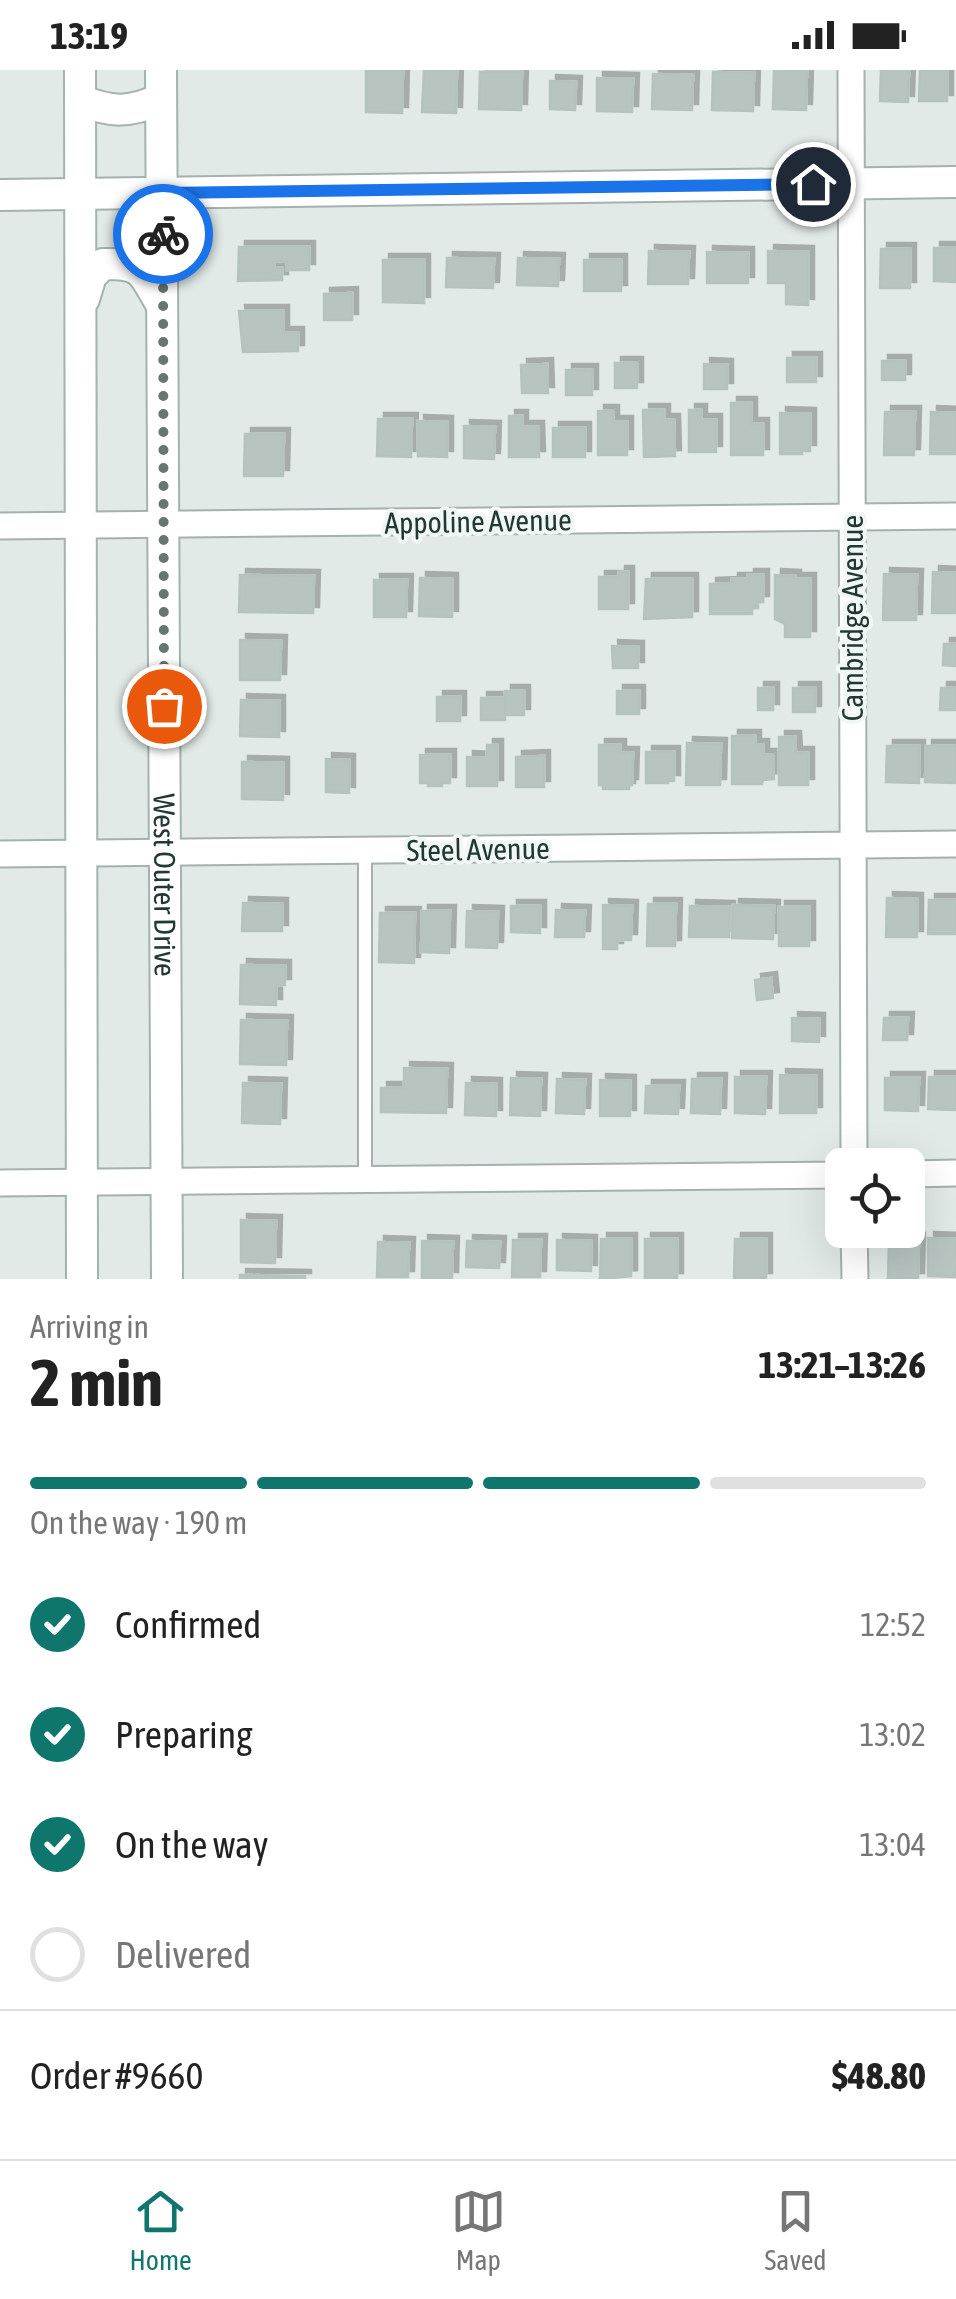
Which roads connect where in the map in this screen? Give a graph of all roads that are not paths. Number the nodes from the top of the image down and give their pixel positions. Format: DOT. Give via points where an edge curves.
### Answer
graph roads {
  1 [pos="851,70"];
  2 [pos="80,85"];
  3 [pos="161,85"];
  4 [pos="956,182"];
  5 [pos="851,184"];
  6 [pos="162,193"];
  7 [pos="80,194"];
  8 [pos="0,195"];
  9 [pos="82,307"];
  10 [pos="162,307"];
  11 [pos="956,516"];
  12 [pos="852,517"];
  13 [pos="163,524"];
  14 [pos="80,525"];
  15 [pos="0,526"];
  16 [pos="956,844"];
  17 [pos="853,846"];
  18 [pos="365,850"];
  19 [pos="164,852"];
  20 [pos="81,853"];
  21 [pos="0,854"];
  22 [pos="854,1148"];
  23 [pos="956,1173"];
  24 [pos="825,1174"];
  25 [pos="925,1174"];
  26 [pos="365,1179"];
  27 [pos="166,1181"];
  28 [pos="0,1182"];
  29 [pos="82,1182"];
  30 [pos="854,1248"];
  31 [pos="82,1279"];
  32 [pos="167,1279"];
  33 [pos="854,1279"];
  1 -- 5 [label="street, Cambridge Avenue"];
  2 -- 3 [label="main road" via="97,107 122,111 143,107"];
  2 -- 7 [label="main road"];
  3 -- 6 [label="main road, West Outer Drive"];
  4 -- 5 [label="main road"];
  5 -- 6 [label="main road"];
  5 -- 12 [label="street, Cambridge Avenue"];
  6 -- 7 [label="main road"];
  6 -- 10 [label="main road, West Outer Drive"];
  7 -- 8 [label="main road"];
  7 -- 9 [label="main road"];
  9 -- 10 [label="main road" via="91,276 103,264 124,264 143,273"];
  9 -- 14 [label="main road"];
  10 -- 13 [label="main road, West Outer Drive"];
  11 -- 12 [label="street, Appoline Avenue"];
  12 -- 13 [label="street, Appoline Avenue"];
  12 -- 17 [label="street, Cambridge Avenue"];
  13 -- 14 [label="street, Appoline Avenue"];
  13 -- 19 [label="main road, West Outer Drive"];
  14 -- 15 [label="street, Appoline Avenue"];
  14 -- 20 [label="main road"];
  16 -- 17 [label="street, Steel Avenue"];
  17 -- 18 [label="street, Steel Avenue"];
  17 -- 22 [label="street, Cambridge Avenue"];
  18 -- 19 [label="street, Steel Avenue"];
  18 -- 26 [label="lane"];
  19 -- 20 [label="street, Steel Avenue"];
  19 -- 27 [label="main road, West Outer Drive"];
  20 -- 21 [label="street, Steel Avenue"];
  20 -- 29 [label="main road"];
  23 -- 25 [label="street"];
  24 -- 26 [label="street"];
  26 -- 27 [label="street"];
  27 -- 29 [label="street"];
  27 -- 32 [label="main road, West Outer Drive"];
  28 -- 29 [label="street"];
  29 -- 31 [label="main road"];
  30 -- 33 [label="street"];
}
